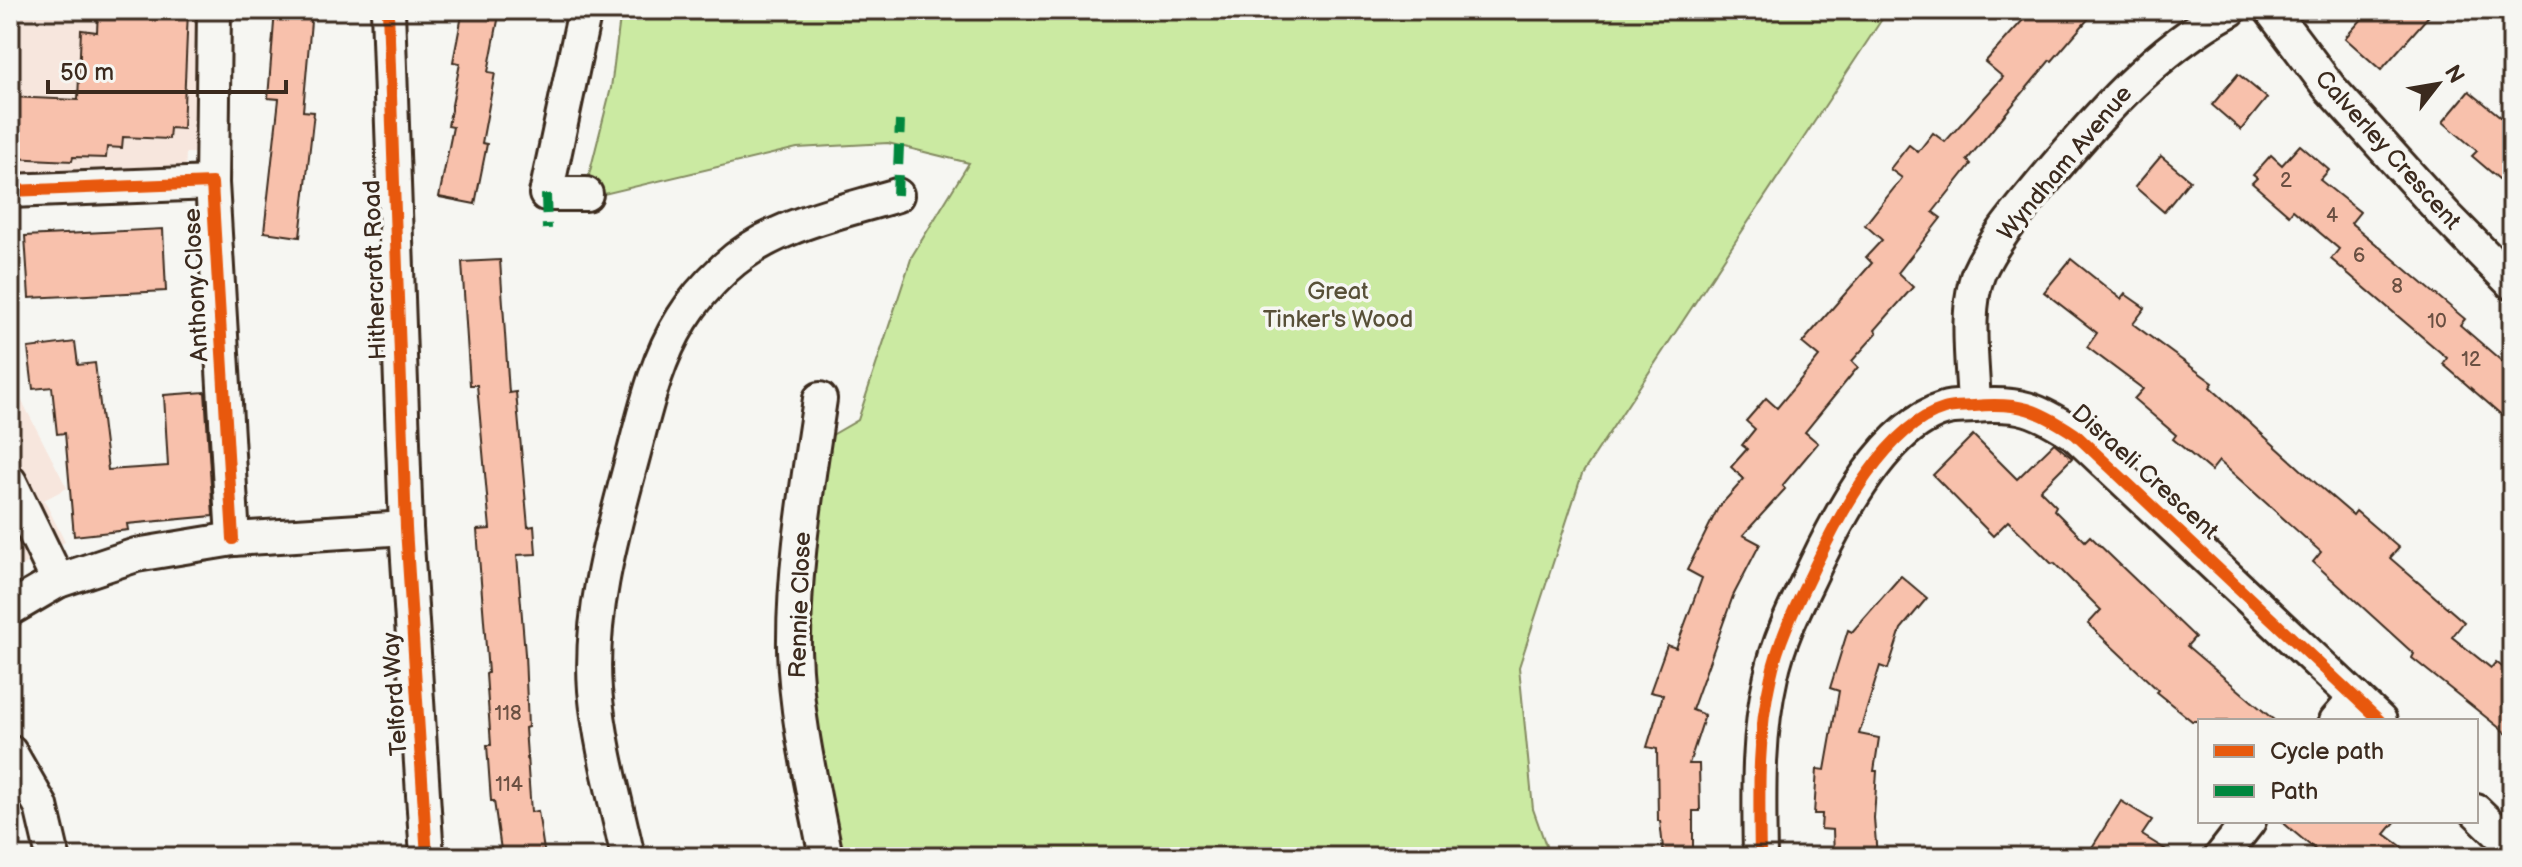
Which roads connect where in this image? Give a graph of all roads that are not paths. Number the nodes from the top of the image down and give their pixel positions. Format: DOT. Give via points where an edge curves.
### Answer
graph roads {
  1 [pos="214,10"];
  2 [pos="388,10"];
  3 [pos="585,10"];
  4 [pos="2230,10"];
  5 [pos="2271,10"];
  6 [pos="212,183"];
  7 [pos="10,191"];
  8 [pos="586,194"];
  9 [pos="897,195"];
  10 [pos="2512,283"];
  11 [pos="820,399"];
  12 [pos="1974,406"];
  13 [pos="10,482"];
  14 [pos="406,528"];
  15 [pos="233,539"];
  16 [pos="58,581"];
  17 [pos="10,609"];
  18 [pos="2346,710"];
  19 [pos="2374,719"];
  20 [pos="10,752"];
  21 [pos="2478,813"];
  22 [pos="2247,823"];
  23 [pos="2512,846"];
  24 [pos="53,857"];
  25 [pos="427,857"];
  26 [pos="628,857"];
  27 [pos="826,857"];
  28 [pos="1760,857"];
  29 [pos="2221,857"];
  1 -- 6 [label="street"];
  2 -- 14 [label="street, Hithercroft Road"];
  3 -- 8 [label="street" via="546,194"];
  4 -- 12 [label="street, Wyndham Avenue" via="2144,71 2063,158 1999,238 1978,274 1972,302"];
  5 -- 10 [label="street, Calverley Crescent" via="2329,87"];
  6 -- 7 [label="street, Anthony Close"];
  6 -- 15 [label="street, Anthony Close"];
  9 -- 26 [label="street" via="791,229 748,250 700,295 666,350 625,483 594,646 602,738"];
  11 -- 27 [label="street, Rennie Close" via="803,516 794,650 800,727"];
  12 -- 18 [label="street, Disraeli Crescent" via="2005,403 2043,413 2075,434"];
  12 -- 28 [label="street, Disraeli Crescent" via="1943,409 1909,428 1882,453 1829,537 1786,626 1771,675 1759,750"];
  13 -- 16 [label="street"];
  14 -- 15 [label="street"];
  14 -- 25 [label="street, Telford Way"];
  15 -- 16 [label="street" via="136,555"];
  16 -- 17 [label="street"];
  18 -- 19 [label="street, Disraeli Crescent"];
  20 -- 24 [label="street" via="41,806"];
  21 -- 23 [label="street"];
  22 -- 29 [label="street"];
}
